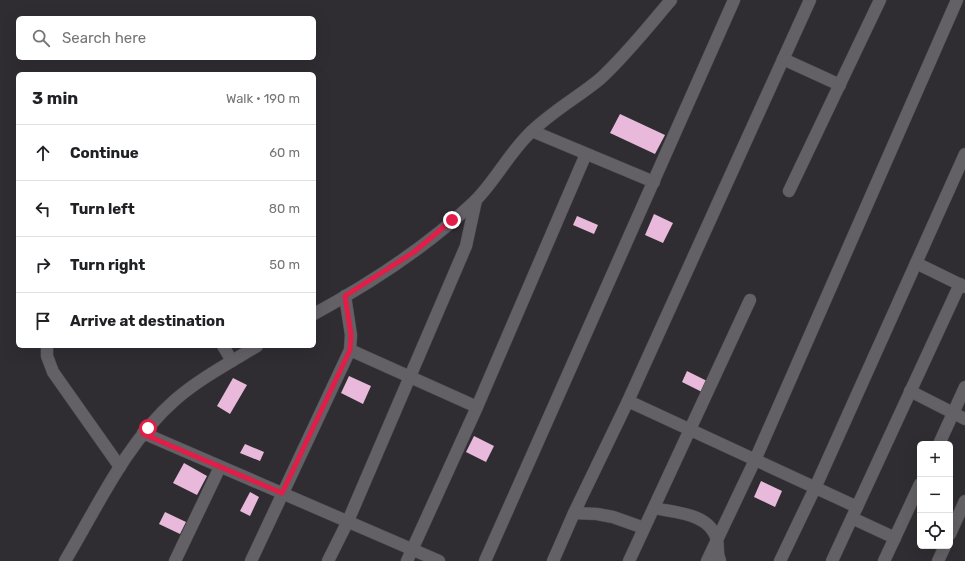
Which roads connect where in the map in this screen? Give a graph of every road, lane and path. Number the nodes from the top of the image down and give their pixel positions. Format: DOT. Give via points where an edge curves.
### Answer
graph roads {
  1 [pos="671,0"];
  2 [pos="734,0"];
  3 [pos="810,0"];
  4 [pos="880,0"];
  5 [pos="957,0"];
  6 [pos="783,59"];
  7 [pos="840,85"];
  8 [pos="532,131"];
  9 [pos="586,154"];
  10 [pos="964,159"];
  11 [pos="654,182"];
  12 [pos="789,190"];
  13 [pos="476,200"];
  14 [pos="916,263"];
  15 [pos="962,286"];
  16 [pos="345,296"];
  17 [pos="750,300"];
  18 [pos="316,313"];
  19 [pos="46,348"];
  20 [pos="224,348"];
  21 [pos="254,348"];
  22 [pos="350,350"];
  23 [pos="232,361"];
  24 [pos="409,376"];
  25 [pos="965,387"];
  26 [pos="910,391"];
  27 [pos="628,401"];
  28 [pos="478,407"];
  29 [pos="953,413"];
  30 [pos="965,419"];
  31 [pos="690,430"];
  32 [pos="143,434"];
  33 [pos="939,441"];
  34 [pos="755,460"];
  35 [pos="220,466"];
  36 [pos="120,467"];
  37 [pos="815,488"];
  38 [pos="917,490"];
  39 [pos="282,493"];
  40 [pos="965,501"];
  41 [pos="654,508"];
  42 [pos="574,513"];
  43 [pos="855,513"];
  44 [pos="348,521"];
  45 [pos="953,527"];
  46 [pos="644,528"];
  47 [pos="895,538"];
  48 [pos="717,541"];
  49 [pos="944,549"];
  50 [pos="413,550"];
  51 [pos="65,561"];
  52 [pos="175,561"];
  53 [pos="251,561"];
  54 [pos="328,561"];
  55 [pos="407,561"];
  56 [pos="439,561"];
  57 [pos="485,561"];
  58 [pos="553,561"];
  59 [pos="629,561"];
  60 [pos="707,561"];
  61 [pos="720,561"];
  62 [pos="780,561"];
  63 [pos="832,561"];
  64 [pos="884,561"];
  65 [pos="938,561"];
  1 -- 8 [label="street" via="621,59"];
  2 -- 11 [label="street"];
  3 -- 6 [label="street"];
  4 -- 7 [label="street"];
  5 -- 34 [label="street"];
  6 -- 7 [label="street"];
  6 -- 27 [label="street"];
  7 -- 12 [label="street"];
  8 -- 9 [label="street"];
  8 -- 13 [label="street"];
  9 -- 11 [label="street"];
  9 -- 28 [label="street"];
  10 -- 14 [label="street"];
  11 -- 57 [label="street"];
  13 -- 16 [label="street" via="414,252"];
  13 -- 24 [label="street" via="466,246"];
  14 -- 15 [label="street"];
  14 -- 37 [label="street"];
  15 -- 26 [label="street"];
  16 -- 18 [label="street"];
  16 -- 22 [label="street" via="351,335"];
  17 -- 31 [label="street"];
  19 -- 36 [label="street" via="46,356 53,372"];
  20 -- 23 [label="street"];
  21 -- 23 [label="street"];
  22 -- 24 [label="street"];
  22 -- 39 [label="street"];
  23 -- 32 [label="street" via="175,400"];
  24 -- 28 [label="street"];
  24 -- 44 [label="street"];
  25 -- 29 [label="street"];
  26 -- 29 [label="street"];
  26 -- 43 [label="street"];
  27 -- 31 [label="street"];
  27 -- 42 [label="street"];
  28 -- 50 [label="street"];
  29 -- 30 [label="street"];
  29 -- 33 [label="street"];
  31 -- 34 [label="street"];
  31 -- 41 [label="street"];
  32 -- 35 [label="street"];
  32 -- 36 [label="street"];
  34 -- 37 [label="street"];
  34 -- 48 [label="street"];
  35 -- 39 [label="street"];
  35 -- 52 [label="street"];
  36 -- 51 [label="street"];
  37 -- 43 [label="street"];
  37 -- 62 [label="street"];
  38 -- 47 [label="street"];
  39 -- 44 [label="street"];
  39 -- 53 [label="street"];
  40 -- 45 [label="street"];
  41 -- 46 [label="street"];
  41 -- 48 [label="street" via="702,520 712,529"];
  42 -- 46 [label="street" via="613,517"];
  42 -- 58 [label="street"];
  43 -- 47 [label="street"];
  43 -- 63 [label="street"];
  44 -- 50 [label="street"];
  44 -- 54 [label="street"];
  46 -- 59 [label="street"];
  47 -- 64 [label="street"];
  48 -- 60 [label="street"];
  48 -- 61 [label="street"];
  49 -- 65 [label="street"];
  50 -- 55 [label="street"];
  50 -- 56 [label="street"];
}
